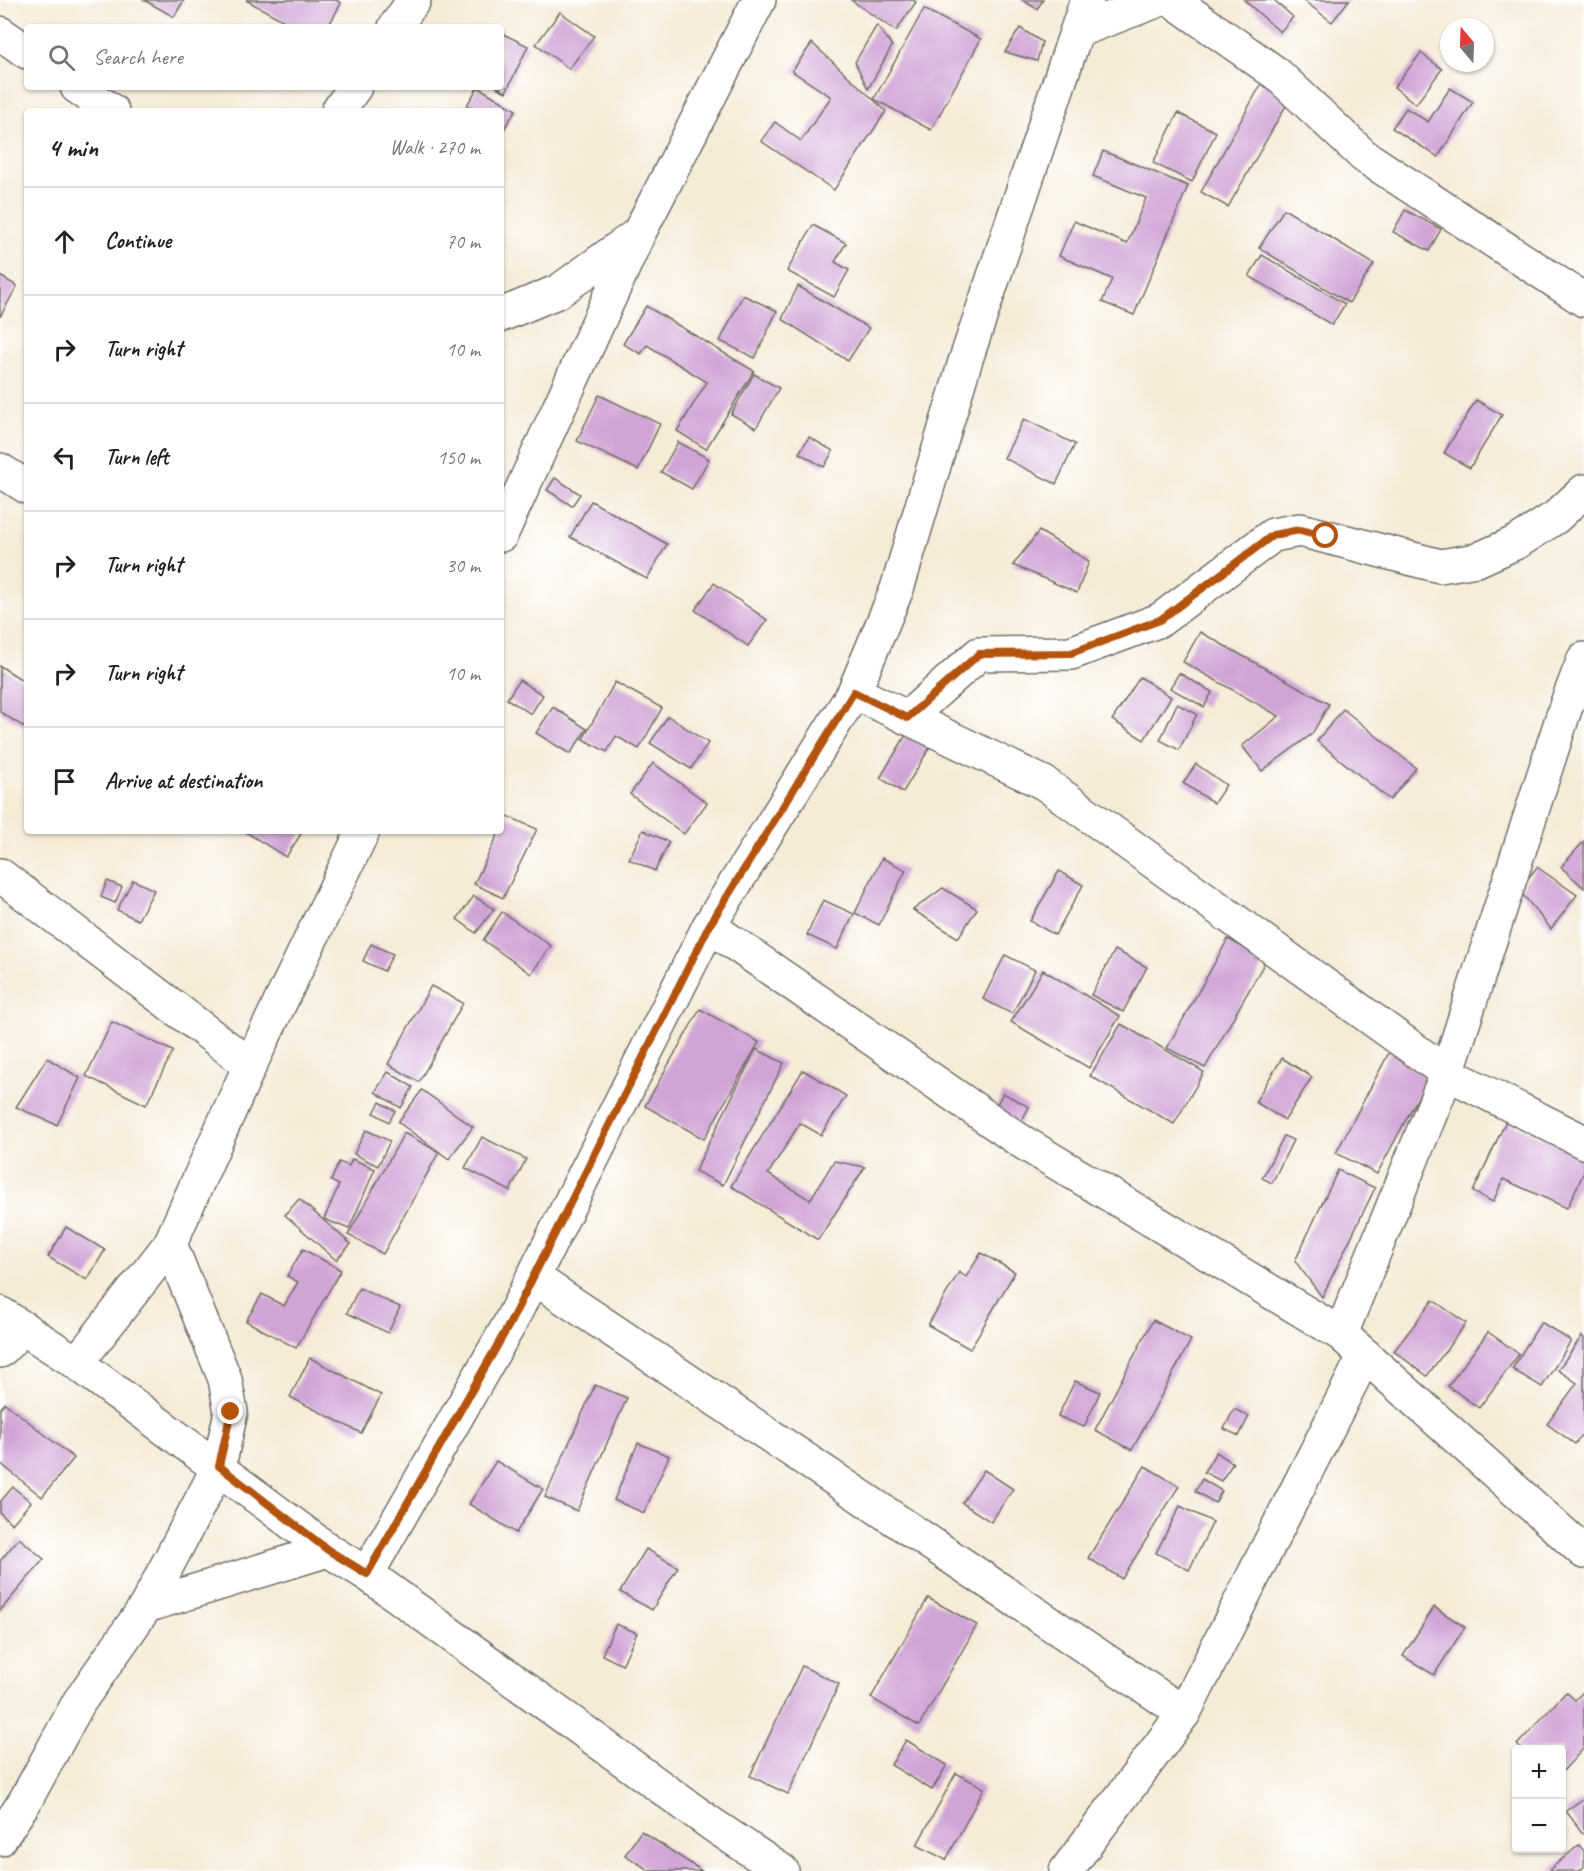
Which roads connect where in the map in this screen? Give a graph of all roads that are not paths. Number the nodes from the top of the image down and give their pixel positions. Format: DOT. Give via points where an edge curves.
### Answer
graph roads {
  1 [pos="414,0"];
  2 [pos="759,0"];
  3 [pos="1087,0"];
  4 [pos="1159,0"];
  5 [pos="1172,0"];
  6 [pos="397,24"];
  7 [pos="1077,31"];
  8 [pos="0,33"];
  9 [pos="24,50"];
  10 [pos="81,90"];
  11 [pos="353,90"];
  12 [pos="107,108"];
  13 [pos="340,108"];
  14 [pos="639,233"];
  15 [pos="1584,300"];
  16 [pos="504,314"];
  17 [pos="0,470"];
  18 [pos="24,485"];
  19 [pos="1584,491"];
  20 [pos="504,528"];
  21 [pos="1584,659"];
  22 [pos="854,692"];
  23 [pos="907,718"];
  24 [pos="362,834"];
  25 [pos="0,875"];
  26 [pos="709,926"];
  27 [pos="250,1065"];
  28 [pos="1447,1073"];
  29 [pos="1584,1142"];
  30 [pos="170,1244"];
  31 [pos="533,1277"];
  32 [pos="11,1321"];
  33 [pos="1353,1345"];
  34 [pos="0,1351"];
  35 [pos="77,1363"];
  36 [pos="219,1466"];
  37 [pos="328,1550"];
  38 [pos="1584,1552"];
  39 [pos="367,1574"];
  40 [pos="146,1606"];
  41 [pos="1184,1713"];
  42 [pos="0,1839"];
  43 [pos="782,1871"];
  44 [pos="1066,1871"];
  1 -- 6 [label="street"];
  2 -- 14 [label="street"];
  3 -- 7 [label="street"];
  4 -- 7 [label="street"];
  5 -- 15 [label="street" via="1277,74 1364,156"];
  7 -- 22 [label="street" via="965,362 897,589"];
  8 -- 9 [label="street"];
  10 -- 12 [label="street"];
  11 -- 13 [label="street"];
  14 -- 16 [label="street" via="559,291"];
  14 -- 20 [label="street"];
  17 -- 18 [label="street"];
  19 -- 23 [label="street" via="1556,517 1517,542 1477,560 1440,566 1300,530 1273,535 1160,620 1071,653 979,654"];
  21 -- 28 [label="street"];
  22 -- 23 [label="street"];
  22 -- 26 [label="street"];
  23 -- 28 [label="street" via="1044,783"];
  24 -- 27 [label="street"];
  25 -- 27 [label="street"];
  26 -- 31 [label="street"];
  26 -- 33 [label="street" via="1019,1140"];
  27 -- 30 [label="street"];
  28 -- 29 [label="street"];
  28 -- 33 [label="street"];
  30 -- 35 [label="street"];
  30 -- 36 [label="street" via="225,1379 231,1412"];
  31 -- 39 [label="street"];
  31 -- 41 [label="street"];
  32 -- 34 [label="street"];
  32 -- 35 [label="street"];
  33 -- 38 [label="street"];
  33 -- 41 [label="street"];
  35 -- 36 [label="street"];
  36 -- 37 [label="street"];
  36 -- 40 [label="street"];
  37 -- 39 [label="street"];
  37 -- 40 [label="street"];
  39 -- 43 [label="street"];
  40 -- 42 [label="street" via="79,1702"];
  41 -- 44 [label="street"];
}
